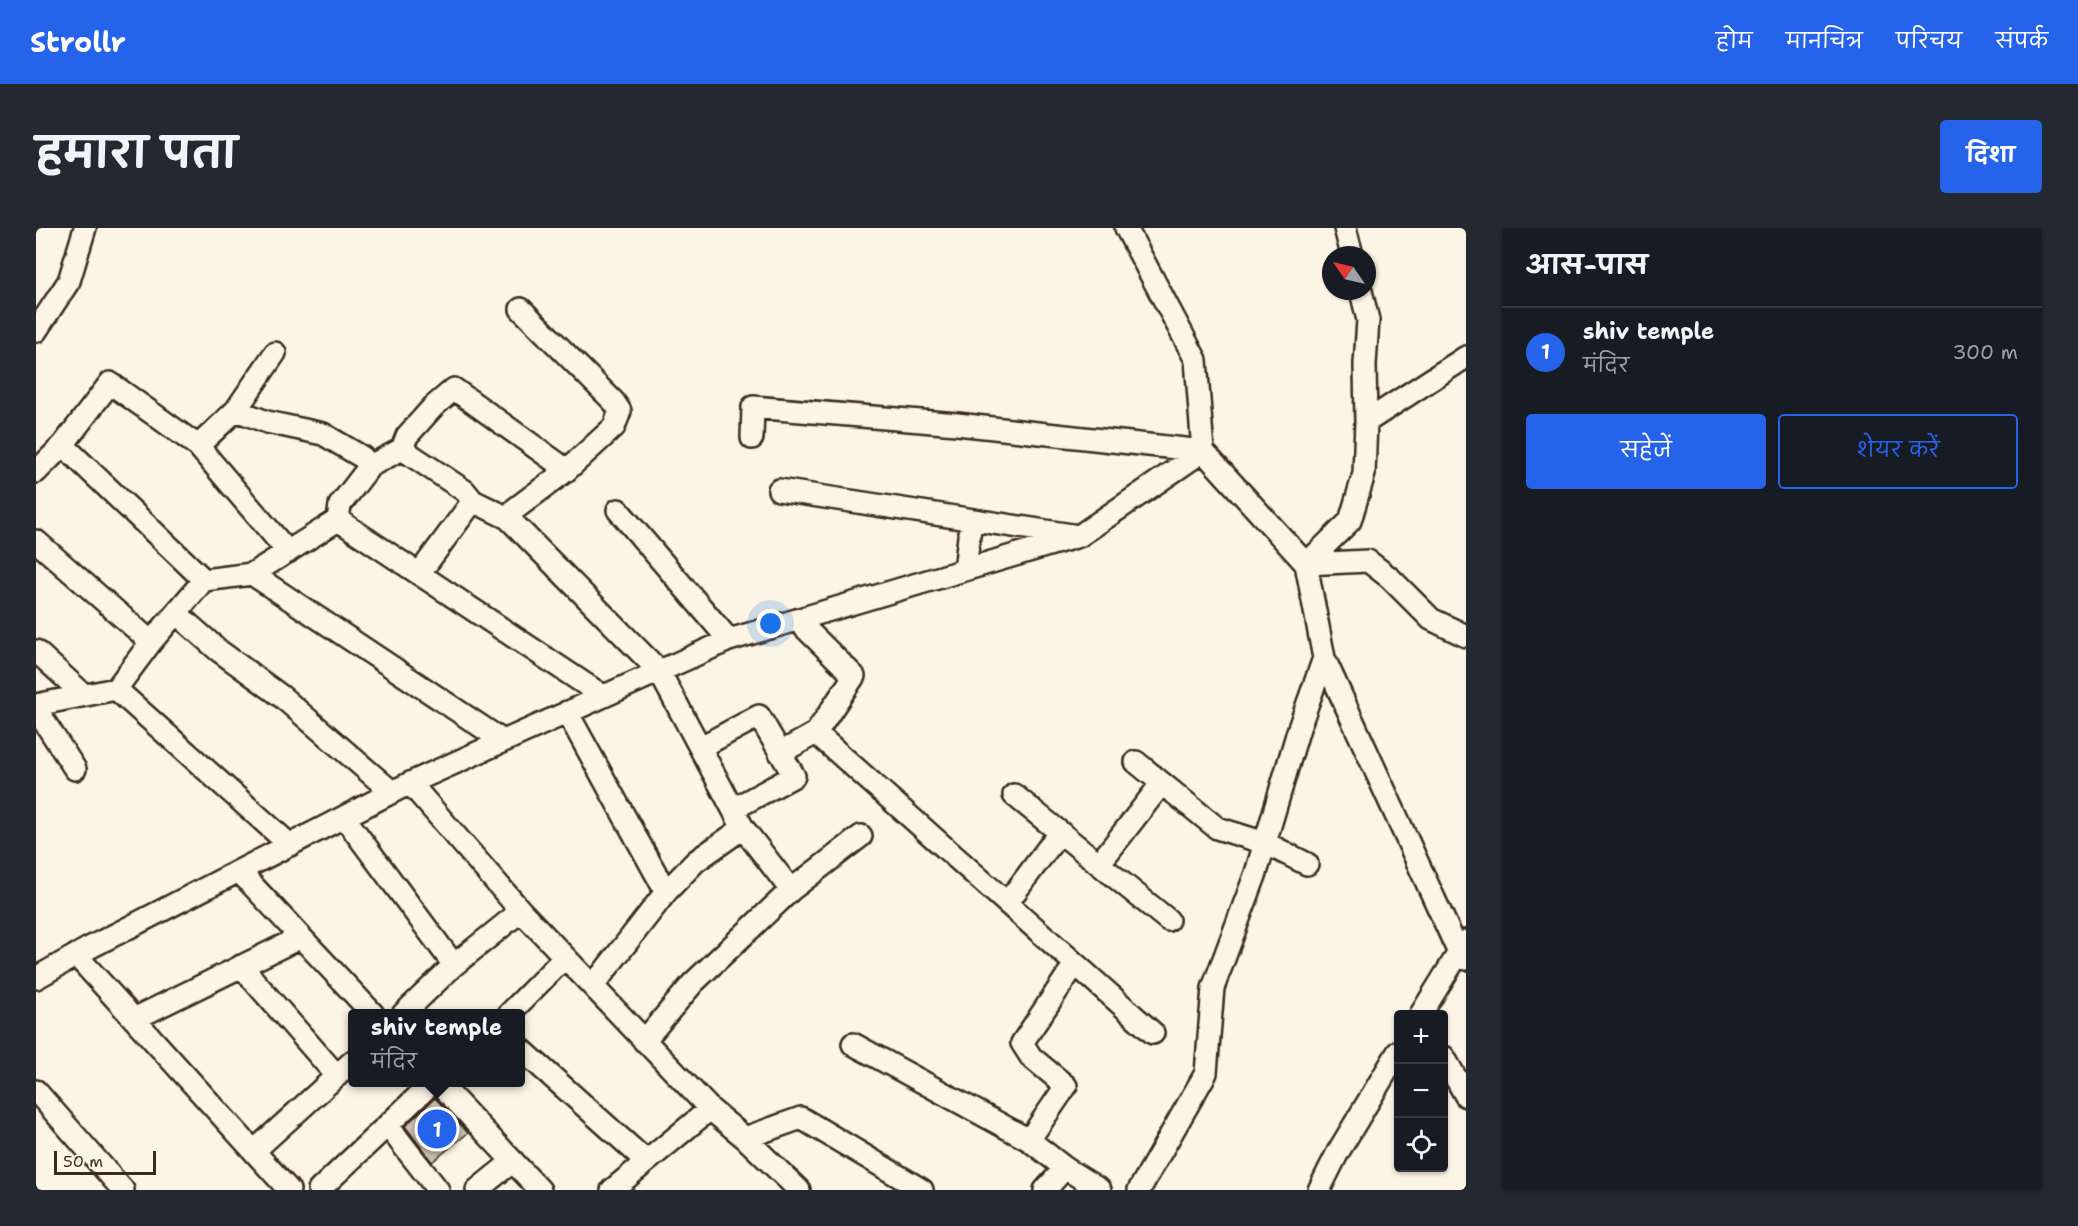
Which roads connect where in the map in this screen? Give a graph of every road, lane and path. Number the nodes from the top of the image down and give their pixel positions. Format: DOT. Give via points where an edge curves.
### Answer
graph roads {
  1 [pos="85,228"];
  2 [pos="1126,228"];
  3 [pos="1345,228"];
  4 [pos="1350,246"];
  5 [pos="1363,300"];
  6 [pos="521,309"];
  7 [pos="36,331"];
  8 [pos="275,352"];
  9 [pos="1466,357"];
  10 [pos="236,411"];
  11 [pos="1366,422"];
  12 [pos="752,438"];
  13 [pos="63,445"];
  14 [pos="198,446"];
  15 [pos="402,449"];
  16 [pos="1203,451"];
  17 [pos="370,466"];
  18 [pos="567,470"];
  19 [pos="36,472"];
  20 [pos="779,490"];
  21 [pos="473,501"];
  22 [pos="618,510"];
  23 [pos="508,518"];
  24 [pos="338,520"];
  25 [pos="971,520"];
  26 [pos="1079,536"];
  27 [pos="36,541"];
  28 [pos="288,552"];
  29 [pos="1306,564"];
  30 [pos="965,570"];
  31 [pos="252,574"];
  32 [pos="419,574"];
  33 [pos="204,580"];
  34 [pos="177,614"];
  35 [pos="797,620"];
  36 [pos="1466,636"];
  37 [pos="729,640"];
  38 [pos="151,642"];
  39 [pos="36,651"];
  40 [pos="1324,658"];
  41 [pos="659,671"];
  42 [pos="116,689"];
  43 [pos="84,695"];
  44 [pos="603,696"];
  45 [pos="36,707"];
  46 [pos="567,712"];
  47 [pos="816,733"];
  48 [pos="503,741"];
  49 [pos="701,747"];
  50 [pos="780,753"];
  51 [pos="1136,762"];
  52 [pos="75,769"];
  53 [pos="1162,783"];
  54 [pos="401,788"];
  55 [pos="1014,795"];
  56 [pos="733,809"];
  57 [pos="344,817"];
  58 [pos="743,828"];
  59 [pos="1060,832"];
  60 [pos="861,836"];
  61 [pos="1264,843"];
  62 [pos="290,845"];
  63 [pos="1099,864"];
  64 [pos="1307,864"];
  65 [pos="239,871"];
  66 [pos="791,890"];
  67 [pos="666,892"];
  68 [pos="1007,903"];
  69 [pos="520,911"];
  70 [pos="1167,920"];
  71 [pos="300,936"];
  72 [pos="1464,951"];
  73 [pos="76,955"];
  74 [pos="565,957"];
  75 [pos="1075,964"];
  76 [pos="454,965"];
  77 [pos="241,966"];
  78 [pos="36,978"];
  79 [pos="593,986"];
  80 [pos="368,1009"];
  81 [pos="408,1009"];
  82 [pos="514,1009"];
  83 [pos="1424,1010"];
  84 [pos="134,1019"];
  85 [pos="1153,1033"];
  86 [pos="644,1041"];
  87 [pos="853,1044"];
  88 [pos="525,1053"];
  89 [pos="1394,1059"];
  90 [pos="1447,1064"];
  91 [pos="348,1066"];
  92 [pos="338,1076"];
  93 [pos="429,1087"];
  94 [pos="442,1087"];
  95 [pos="36,1091"];
  96 [pos="1466,1095"];
  97 [pos="710,1109"];
  98 [pos="388,1126"];
  99 [pos="745,1138"];
  100 [pos="1029,1140"];
  101 [pos="254,1151"];
  102 [pos="513,1161"];
  103 [pos="646,1161"];
  104 [pos="1065,1168"];
  105 [pos="123,1190"];
  106 [pos="289,1190"];
  107 [pos="319,1190"];
  108 [pos="438,1190"];
  109 [pos="477,1190"];
  110 [pos="540,1190"];
  111 [pos="612,1190"];
  112 [pos="799,1190"];
  113 [pos="922,1190"];
  114 [pos="1045,1190"];
  115 [pos="1100,1190"];
  116 [pos="1139,1190"];
  117 [pos="1319,1190"];
  1 -- 7 [label="street" via="69,282"];
  2 -- 16 [label="street" via="1196,360"];
  3 -- 4 [label="street"];
  5 -- 11 [label="street" via="1368,321"];
  6 -- 18 [label="street" via="620,411 614,427"];
  8 -- 10 [label="street"];
  9 -- 11 [label="street"];
  10 -- 14 [label="street"];
  10 -- 17 [label="street" via="323,434 362,456"];
  11 -- 29 [label="street" via="1364,474 1350,521"];
  12 -- 16 [label="street" via="753,407"];
  13 -- 14 [label="street" via="110,383"];
  13 -- 19 [label="street"];
  13 -- 33 [label="street"];
  14 -- 28 [label="street"];
  15 -- 17 [label="street"];
  15 -- 18 [label="street" via="407,436 433,406 454,389"];
  15 -- 21 [label="street" via="465,491"];
  16 -- 26 [label="street"];
  16 -- 29 [label="street"];
  17 -- 24 [label="street" via="340,506"];
  18 -- 23 [label="street"];
  20 -- 25 [label="street"];
  21 -- 23 [label="street"];
  21 -- 32 [label="street"];
  22 -- 37 [label="street"];
  23 -- 41 [label="street"];
  24 -- 28 [label="street"];
  24 -- 32 [label="street"];
  25 -- 26 [label="street"];
  25 -- 30 [label="street"];
  26 -- 30 [label="street"];
  27 -- 38 [label="street"];
  28 -- 31 [label="street"];
  29 -- 36 [label="street" via="1368,561 1431,619"];
  29 -- 40 [label="street"];
  30 -- 35 [label="street"];
  31 -- 33 [label="street"];
  31 -- 48 [label="street"];
  32 -- 44 [label="street"];
  33 -- 34 [label="street"];
  34 -- 38 [label="street"];
  34 -- 54 [label="street" via="218,650"];
  35 -- 37 [label="street"];
  35 -- 47 [label="street" via="854,676"];
  37 -- 41 [label="street"];
  38 -- 42 [label="street"];
  39 -- 43 [label="street"];
  40 -- 61 [label="street"];
  40 -- 72 [label="street"];
  41 -- 44 [label="street"];
  41 -- 49 [label="street"];
  42 -- 43 [label="street"];
  42 -- 62 [label="street"];
  43 -- 45 [label="street"];
  44 -- 46 [label="street"];
  45 -- 52 [label="street"];
  46 -- 48 [label="street"];
  46 -- 67 [label="street"];
  47 -- 50 [label="street"];
  47 -- 68 [label="street"];
  48 -- 54 [label="street"];
  49 -- 50 [label="street" via="759,716"];
  49 -- 56 [label="street"];
  50 -- 56 [label="street" via="794,776"];
  51 -- 53 [label="street"];
  53 -- 61 [label="street" via="1217,828"];
  53 -- 63 [label="street"];
  54 -- 57 [label="street"];
  54 -- 69 [label="street"];
  55 -- 59 [label="street"];
  56 -- 58 [label="street"];
  57 -- 62 [label="street"];
  57 -- 76 [label="street"];
  58 -- 66 [label="street"];
  58 -- 67 [label="street" via="696,861"];
  59 -- 63 [label="street"];
  59 -- 68 [label="street"];
  60 -- 66 [label="street"];
  61 -- 64 [label="street"];
  61 -- 116 [label="street" via="1213,988 1206,1073"];
  62 -- 65 [label="street"];
  63 -- 70 [label="street"];
  65 -- 71 [label="street"];
  65 -- 73 [label="street"];
  66 -- 86 [label="street" via="693,983"];
  67 -- 79 [label="street"];
  68 -- 75 [label="street"];
  69 -- 74 [label="street"];
  69 -- 76 [label="street"];
  71 -- 77 [label="street"];
  71 -- 80 [label="street"];
  72 -- 83 [label="street"];
  73 -- 78 [label="street"];
  73 -- 84 [label="street"];
  74 -- 79 [label="street"];
  74 -- 82 [label="street"];
  75 -- 85 [label="street"];
  75 -- 100 [label="street" via="1022,1043 1031,1057 1066,1086"];
  76 -- 81 [label="street"];
  77 -- 84 [label="street"];
  77 -- 92 [label="street"];
  79 -- 86 [label="street"];
  84 -- 101 [label="street"];
  86 -- 97 [label="street"];
  87 -- 100 [label="street"];
  88 -- 103 [label="street"];
  89 -- 117 [label="street"];
  90 -- 96 [label="street"];
  91 -- 92 [label="street"];
  92 -- 101 [label="street"];
  93 -- 98 [label="street"];
  94 -- 102 [label="street"];
  95 -- 105 [label="street"];
  97 -- 99 [label="street"];
  97 -- 103 [label="street"];
  98 -- 107 [label="street"];
  98 -- 108 [label="street"];
  99 -- 112 [label="street"];
  99 -- 113 [label="street" via="801,1118"];
  100 -- 104 [label="street"];
  101 -- 106 [label="street"];
  102 -- 109 [label="street"];
  102 -- 110 [label="street"];
  103 -- 111 [label="street"];
  104 -- 114 [label="street"];
  104 -- 115 [label="street"];
}
